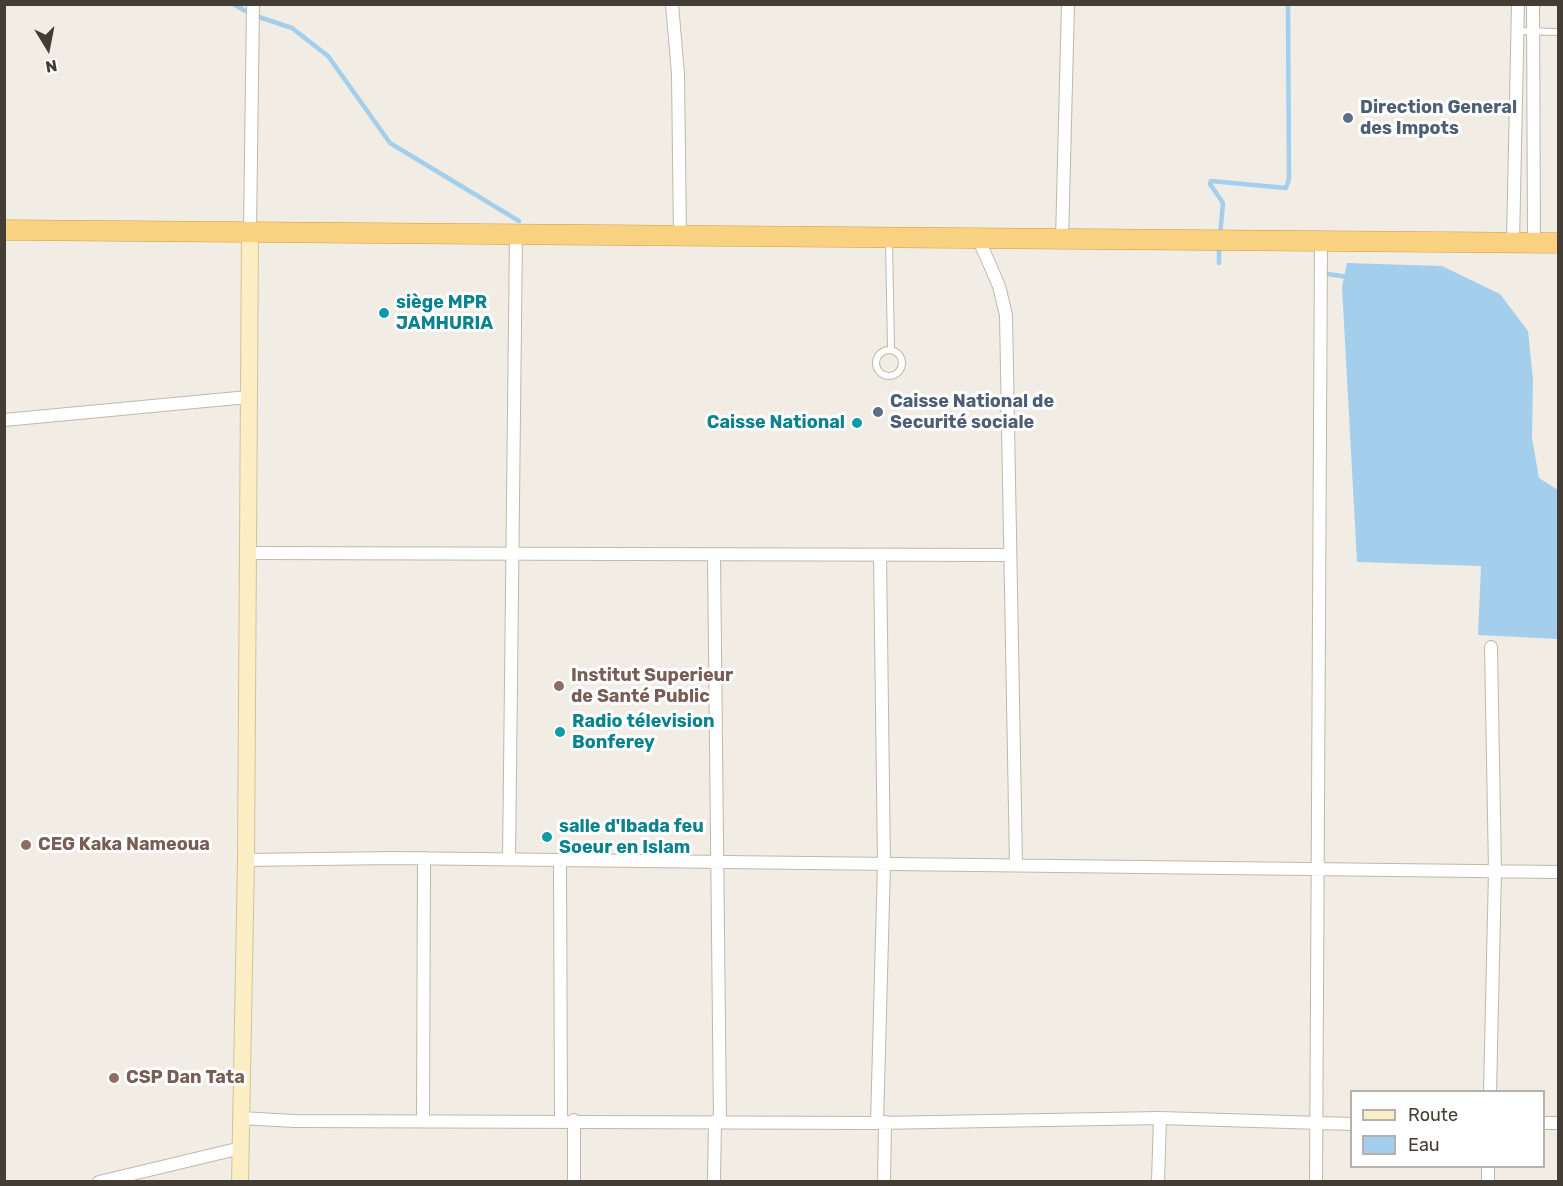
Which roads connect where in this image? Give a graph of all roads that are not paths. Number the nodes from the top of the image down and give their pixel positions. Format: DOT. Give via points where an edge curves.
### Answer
graph roads {
  1 [pos="253,4"];
  2 [pos="672,4"];
  3 [pos="1068,4"];
  4 [pos="1518,4"];
  5 [pos="1533,4"];
  6 [pos="1517,31"];
  7 [pos="1532,31"];
  8 [pos="1558,32"];
  9 [pos="4,230"];
  10 [pos="250,231"];
  11 [pos="516,233"];
  12 [pos="680,236"];
  13 [pos="889,238"];
  14 [pos="978,238"];
  15 [pos="1062,240"];
  16 [pos="1321,240"];
  17 [pos="1513,242"];
  18 [pos="1534,243"];
  19 [pos="1558,243"];
  20 [pos="891,350"];
  21 [pos="248,398"];
  22 [pos="4,420"];
  23 [pos="248,553"];
  24 [pos="513,554"];
  25 [pos="714,555"];
  26 [pos="880,555"];
  27 [pos="1008,555"];
  28 [pos="1491,647"];
  29 [pos="424,858"];
  30 [pos="510,859"];
  31 [pos="246,860"];
  32 [pos="560,860"];
  33 [pos="717,862"];
  34 [pos="884,864"];
  35 [pos="1016,865"];
  36 [pos="1316,869"];
  37 [pos="1494,871"];
  38 [pos="1558,872"];
  39 [pos="1490,1090"];
  40 [pos="240,1118"];
  41 [pos="1160,1118"];
  42 [pos="423,1119"];
  43 [pos="561,1120"];
  44 [pos="574,1120"];
  45 [pos="718,1121"];
  46 [pos="881,1122"];
  47 [pos="1316,1124"];
  48 [pos="1350,1124"];
  49 [pos="241,1148"];
  50 [pos="99,1182"];
  51 [pos="240,1182"];
  52 [pos="574,1182"];
  53 [pos="714,1182"];
  54 [pos="884,1182"];
  55 [pos="1158,1182"];
  56 [pos="1316,1182"];
  1 -- 10 [label="street"];
  2 -- 12 [label="street" via="678,74"];
  3 -- 15 [label="street"];
  4 -- 6 [label="street"];
  5 -- 7 [label="street"];
  6 -- 7 [label="lane"];
  6 -- 17 [label="street"];
  7 -- 8 [label="lane"];
  7 -- 18 [label="street"];
  9 -- 10 [label="highway"];
  10 -- 11 [label="highway"];
  10 -- 21 [label="main road"];
  11 -- 12 [label="highway"];
  11 -- 24 [label="street"];
  12 -- 13 [label="highway"];
  13 -- 14 [label="highway"];
  13 -- 20 [label="lane"];
  14 -- 15 [label="highway"];
  14 -- 27 [label="street" via="999,286 1006,315"];
  15 -- 16 [label="highway"];
  16 -- 17 [label="highway"];
  16 -- 36 [label="street"];
  17 -- 18 [label="highway"];
  18 -- 19 [label="highway"];
  20 -- 20 [label="lane" via="883,351 876,363 884,375 898,373 902,366 902,359"];
  21 -- 22 [label="street"];
  21 -- 23 [label="main road"];
  23 -- 24 [label="street"];
  23 -- 31 [label="main road"];
  24 -- 25 [label="street"];
  24 -- 30 [label="street"];
  25 -- 26 [label="street"];
  25 -- 33 [label="street"];
  26 -- 27 [label="street"];
  26 -- 34 [label="street"];
  27 -- 35 [label="street"];
  28 -- 37 [label="street"];
  29 -- 30 [label="street"];
  29 -- 31 [label="street"];
  29 -- 42 [label="street"];
  30 -- 32 [label="street"];
  31 -- 40 [label="main road"];
  32 -- 33 [label="street"];
  32 -- 43 [label="street"];
  33 -- 34 [label="street"];
  33 -- 45 [label="street"];
  34 -- 35 [label="street"];
  34 -- 46 [label="street"];
  35 -- 36 [label="street"];
  36 -- 37 [label="street"];
  36 -- 47 [label="street"];
  37 -- 38 [label="street"];
  37 -- 39 [label="street"];
  40 -- 42 [label="street"];
  40 -- 49 [label="main road"];
  41 -- 46 [label="street"];
  41 -- 47 [label="street"];
  41 -- 55 [label="street"];
  42 -- 43 [label="street"];
  43 -- 44 [label="street"];
  44 -- 45 [label="street"];
  44 -- 52 [label="street"];
  45 -- 46 [label="street"];
  45 -- 53 [label="street"];
  46 -- 54 [label="street"];
  47 -- 48 [label="street"];
  47 -- 56 [label="street"];
  49 -- 50 [label="street"];
  49 -- 51 [label="main road"];
}
